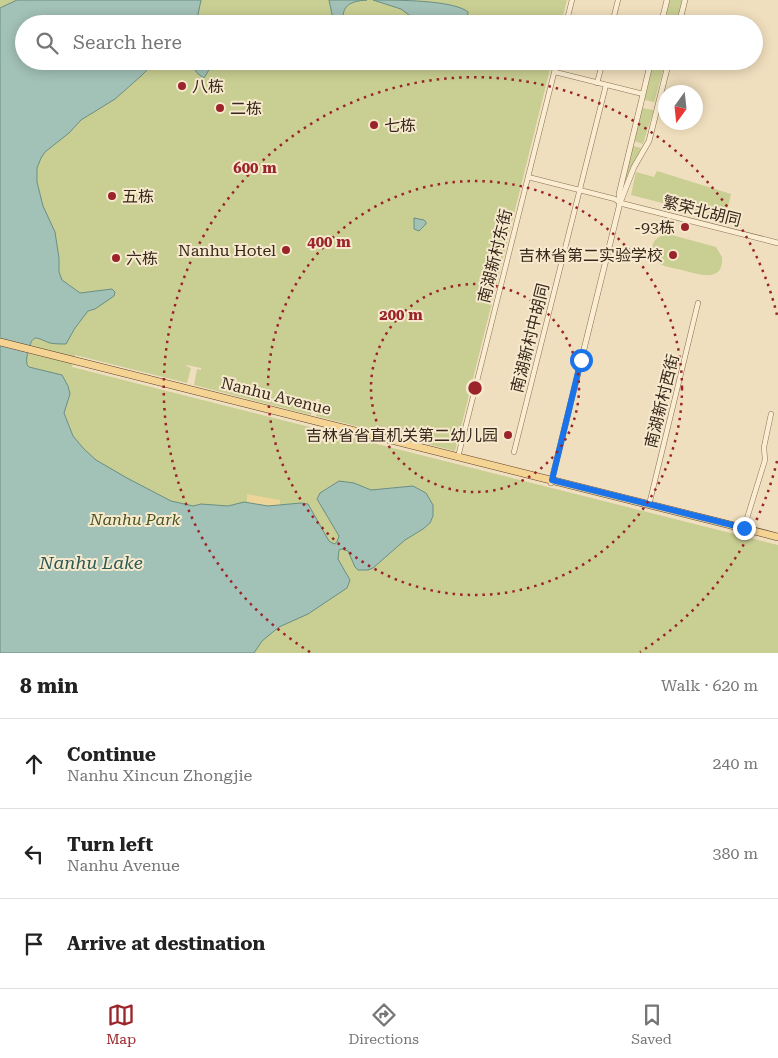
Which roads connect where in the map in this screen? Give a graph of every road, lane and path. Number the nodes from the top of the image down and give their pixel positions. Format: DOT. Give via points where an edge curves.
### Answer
graph roads {
  1 [pos="572,0"];
  2 [pos="618,0"];
  3 [pos="667,0"];
  4 [pos="684,0"];
  5 [pos="568,15"];
  6 [pos="614,15"];
  7 [pos="663,15"];
  8 [pos="681,15"];
  9 [pos="601,70"];
  10 [pos="649,70"];
  11 [pos="667,70"];
  12 [pos="555,72"];
  13 [pos="597,83"];
  14 [pos="606,85"];
  15 [pos="643,94"];
  16 [pos="528,177"];
  17 [pos="579,190"];
  18 [pos="620,203"];
  19 [pos="778,243"];
  20 [pos="698,303"];
  21 [pos="0,342"];
  22 [pos="0,346"];
  23 [pos="33,352"];
  24 [pos="771,414"];
  25 [pos="514,452"];
  26 [pos="458,457"];
  27 [pos="552,482"];
  28 [pos="649,505"];
  29 [pos="744,528"];
  30 [pos="778,537"];
  31 [pos="778,541"];
  1 -- 5 [label="street"];
  2 -- 6 [label="street"];
  3 -- 7 [label="street"];
  4 -- 8 [label="street"];
  9 -- 13 [label="street"];
  10 -- 15 [label="street"];
  11 -- 18 [label="street" via="649,141 634,167"];
  12 -- 13 [label="street"];
  12 -- 16 [label="street, 南湖新村东街"];
  13 -- 14 [label="street"];
  14 -- 15 [label="street"];
  14 -- 17 [label="street, 南湖新村中胡同"];
  15 -- 18 [label="street" via="618,194"];
  16 -- 17 [label="street"];
  16 -- 26 [label="street, 南湖新村东街"];
  17 -- 18 [label="street" via="616,198"];
  17 -- 25 [label="street, 南湖新村中胡同"];
  18 -- 19 [label="street, 繁荣北胡同"];
  18 -- 27 [label="street"];
  20 -- 28 [label="street, 南湖新村西街"];
  21 -- 23 [label="main road, Nanhu Avenue"];
  22 -- 23 [label="main road, Nanhu Avenue"];
  23 -- 26 [label="main road, Nanhu Avenue"];
  23 -- 27 [label="main road, Nanhu Avenue"];
  24 -- 29 [label="street" via="764,447 765,460"];
  26 -- 27 [label="main road, Nanhu Avenue"];
  27 -- 28 [label="main road, Nanhu Avenue"];
  27 -- 31 [label="main road, Nanhu Avenue"];
  28 -- 29 [label="main road, Nanhu Avenue"];
  29 -- 30 [label="main road, Nanhu Avenue"];
}
